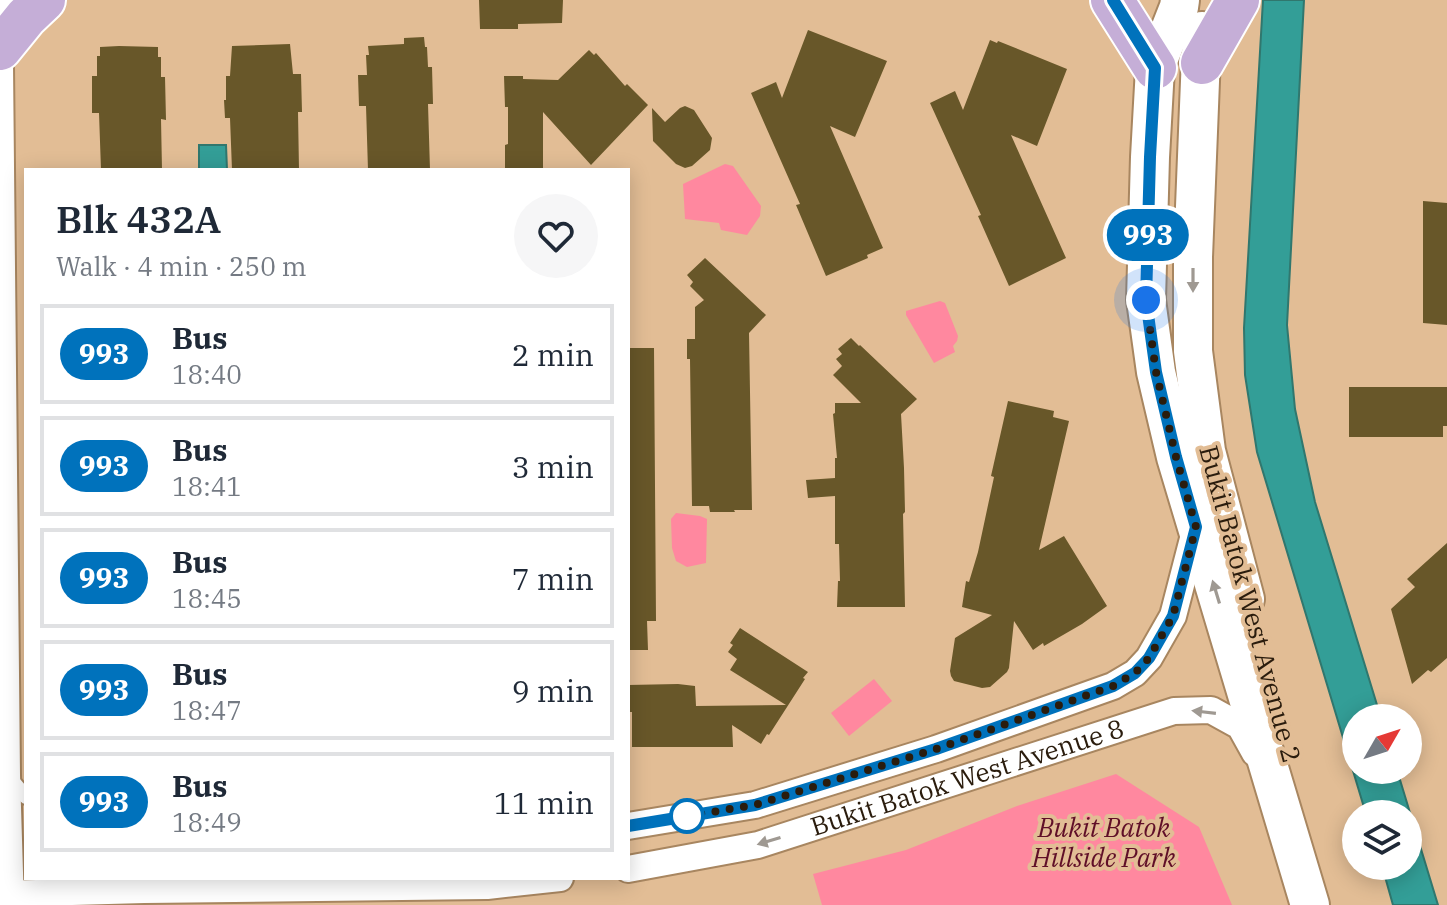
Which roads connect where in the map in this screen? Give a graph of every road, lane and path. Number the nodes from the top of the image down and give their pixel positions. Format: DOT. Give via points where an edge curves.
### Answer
graph roads {
  1 [pos="0,0"];
  2 [pos="44,0"];
  3 [pos="1112,0"];
  4 [pos="1180,0"];
  5 [pos="1202,0"];
  6 [pos="1238,0"];
  7 [pos="0,36"];
  8 [pos="0,49"];
  9 [pos="1202,63"];
  10 [pos="0,65"];
  11 [pos="1155,68"];
  12 [pos="1149,184"];
  13 [pos="1194,202"];
  14 [pos="1196,527"];
  15 [pos="7,775"];
  16 [pos="1273,783"];
  17 [pos="24,795"];
  18 [pos="690,816"];
  19 [pos="630,826"];
  20 [pos="697,856"];
  21 [pos="12,864"];
  22 [pos="630,869"];
  23 [pos="542,880"];
  24 [pos="144,890"];
  25 [pos="7,898"];
  26 [pos="103,905"];
  27 [pos="1310,905"];
  28 [pos="1336,905"];
  1 -- 7 [label="street"];
  2 -- 8 [label="main road"];
  3 -- 11 [label="main road"];
  4 -- 11 [label="main road, Bukit Batok West Avenue 2"];
  5 -- 9 [label="main road, Bukit Batok West Avenue 2"];
  6 -- 9 [label="main road"];
  9 -- 13 [label="main road, Bukit Batok West Avenue 2"];
  10 -- 15 [label="street"];
  11 -- 12 [label="main road, Bukit Batok West Avenue 2"];
  12 -- 13 [label="main road" via="1159,172 1179,170 1190,182"];
  12 -- 14 [label="main road, Bukit Batok West Avenue 2" via="1146,300 1156,372"];
  13 -- 28 [label="main road, Bukit Batok West Avenue 2, one-way" via="1193,351 1206,451 1233,560"];
  16 -- 14 [label="main road, Bukit Batok West Avenue 2, one-way"];
  14 -- 18 [label="street, Bukit Batok West Avenue 8" via="1173,616 1149,658 1113,686 755,805"];
  15 -- 17 [label="lane"];
  15 -- 21 [label="street"];
  16 -- 20 [label="street, Bukit Batok West Avenue 8, one-way" via="1240,726 1211,710 1174,711 758,845"];
  16 -- 27 [label="main road, Bukit Batok West Avenue 2"];
  18 -- 19 [label="street, Bukit Batok West Avenue 8"];
  18 -- 20 [label="street" via="704,823 709,834 709,845"];
  20 -- 22 [label="street, Bukit Batok West Avenue 8"];
  21 -- 25 [label="street"];
  23 -- 24 [label="street" via="487,886"];
  24 -- 25 [label="street"];
  24 -- 26 [label="lane"];
}
